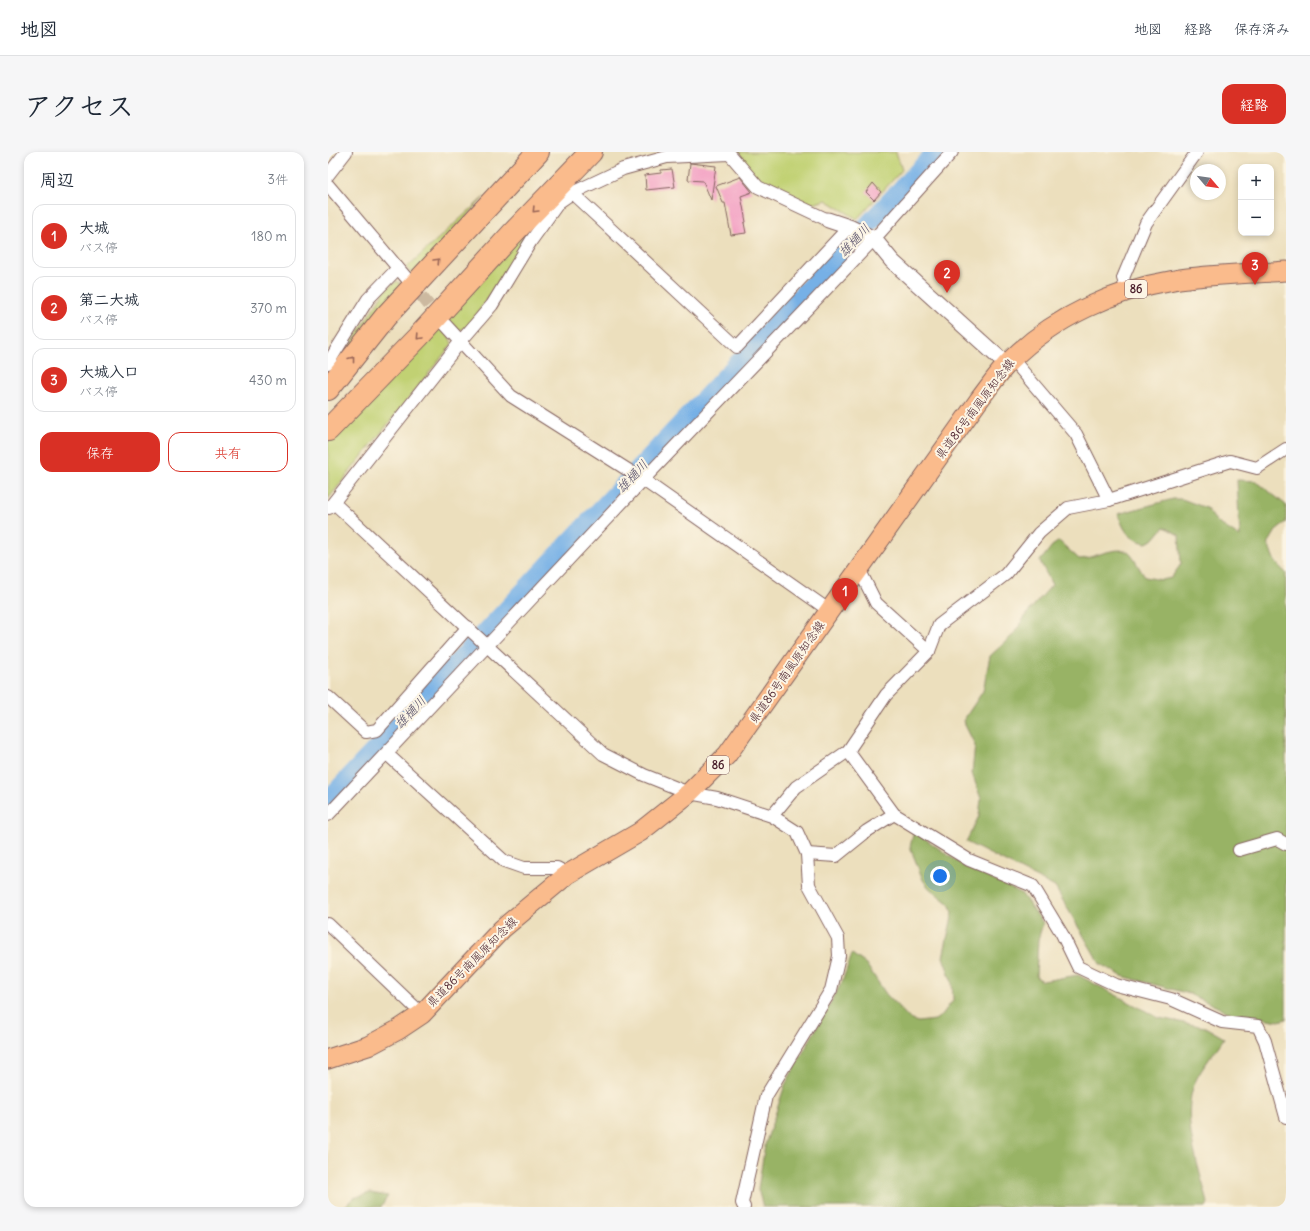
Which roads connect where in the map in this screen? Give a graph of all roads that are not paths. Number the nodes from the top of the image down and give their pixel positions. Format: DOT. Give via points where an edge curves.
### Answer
graph roads {
  1 [pos="346,152"];
  2 [pos="538,152"];
  3 [pos="591,152"];
  4 [pos="952,152"];
  5 [pos="1197,152"];
  6 [pos="729,153"];
  7 [pos="328,176"];
  8 [pos="328,185"];
  9 [pos="572,193"];
  10 [pos="828,220"];
  11 [pos="851,227"];
  12 [pos="871,238"];
  13 [pos="397,269"];
  14 [pos="1286,271"];
  15 [pos="409,282"];
  16 [pos="1127,291"];
  17 [pos="442,321"];
  18 [pos="461,341"];
  19 [pos="1009,362"];
  20 [pos="328,363"];
  21 [pos="328,389"];
  22 [pos="328,430"];
  23 [pos="1286,449"];
  24 [pos="637,476"];
  25 [pos="1109,500"];
  26 [pos="331,506"];
  27 [pos="859,569"];
  28 [pos="830,611"];
  29 [pos="468,627"];
  30 [pos="489,646"];
  31 [pos="929,651"];
  32 [pos="328,697"];
  33 [pos="848,751"];
  34 [pos="387,754"];
  35 [pos="689,793"];
  36 [pos="894,814"];
  37 [pos="328,815"];
  38 [pos="772,816"];
  39 [pos="1286,844"];
  40 [pos="1239,850"];
  41 [pos="807,854"];
  42 [pos="568,874"];
  43 [pos="328,924"];
  44 [pos="422,1014"];
  45 [pos="328,1059"];
  46 [pos="1286,1114"];
  47 [pos="744,1207"];
  1 -- 7 [label="street"];
  21 -- 2 [label="highway, one-way" via="386,316"];
  3 -- 22 [label="highway, one-way"];
  4 -- 12 [label="street"];
  5 -- 16 [label="street" via="1146,223 1123,278"];
  6 -- 9 [label="street" via="667,157 623,169"];
  6 -- 10 [label="street" via="758,187"];
  8 -- 13 [label="street"];
  9 -- 11 [label="street" via="737,347"];
  9 -- 18 [label="street" via="559,202 531,241 492,305"];
  10 -- 11 [label="street"];
  11 -- 12 [label="street"];
  12 -- 19 [label="street" via="892,261"];
  12 -- 24 [label="street"];
  13 -- 15 [label="street"];
  13 -- 20 [label="street" via="368,299"];
  14 -- 16 [label="main road, 県道86号南風原知念線 / 86" via="1175,280"];
  16 -- 19 [label="main road, 県道86号南風原知念線 / 86" via="1065,319"];
  17 -- 18 [label="street"];
  18 -- 24 [label="street" via="511,396"];
  18 -- 26 [label="street"];
  19 -- 25 [label="street" via="1076,434"];
  19 -- 27 [label="main road, 県道86号南風原知念線 / 86"];
  23 -- 25 [label="street" via="1257,468 1230,461"];
  24 -- 28 [label="street"];
  24 -- 30 [label="street"];
  25 -- 31 [label="street" via="1068,508 1039,533 1006,574 939,625"];
  26 -- 29 [label="street"];
  27 -- 28 [label="main road, 県道86号南風原知念線 / 86"];
  27 -- 31 [label="street" via="876,603"];
  28 -- 35 [label="main road, 県道86号南風原知念線 / 86" via="727,755"];
  29 -- 30 [label="street"];
  29 -- 32 [label="street" via="376,730 366,732"];
  30 -- 34 [label="street"];
  30 -- 35 [label="street" via="603,754 644,775"];
  31 -- 33 [label="street" via="886,695"];
  33 -- 36 [label="street"];
  33 -- 38 [label="street" via="796,787"];
  34 -- 37 [label="street"];
  34 -- 42 [label="street" via="504,861 524,868 556,868"];
  35 -- 38 [label="street" via="717,798"];
  35 -- 42 [label="main road, 県道86号南風原知念線 / 86" via="640,832"];
  36 -- 41 [label="street" via="836,856"];
  36 -- 46 [label="street" via="969,860 1033,886 1062,934 1078,967 1116,985 1171,999 1222,1022 1258,1026 1266,1041"];
  38 -- 41 [label="street" via="797,832"];
  39 -- 40 [label="street" via="1277,839"];
  41 -- 47 [label="street" via="809,886 838,938 839,956 831,990 766,1096 742,1203"];
  42 -- 44 [label="main road, 県道86号南風原知念線 / 86" via="502,929"];
  43 -- 44 [label="street"];
  44 -- 45 [label="main road, 県道86号南風原知念線 / 86" via="368,1046"];
}
